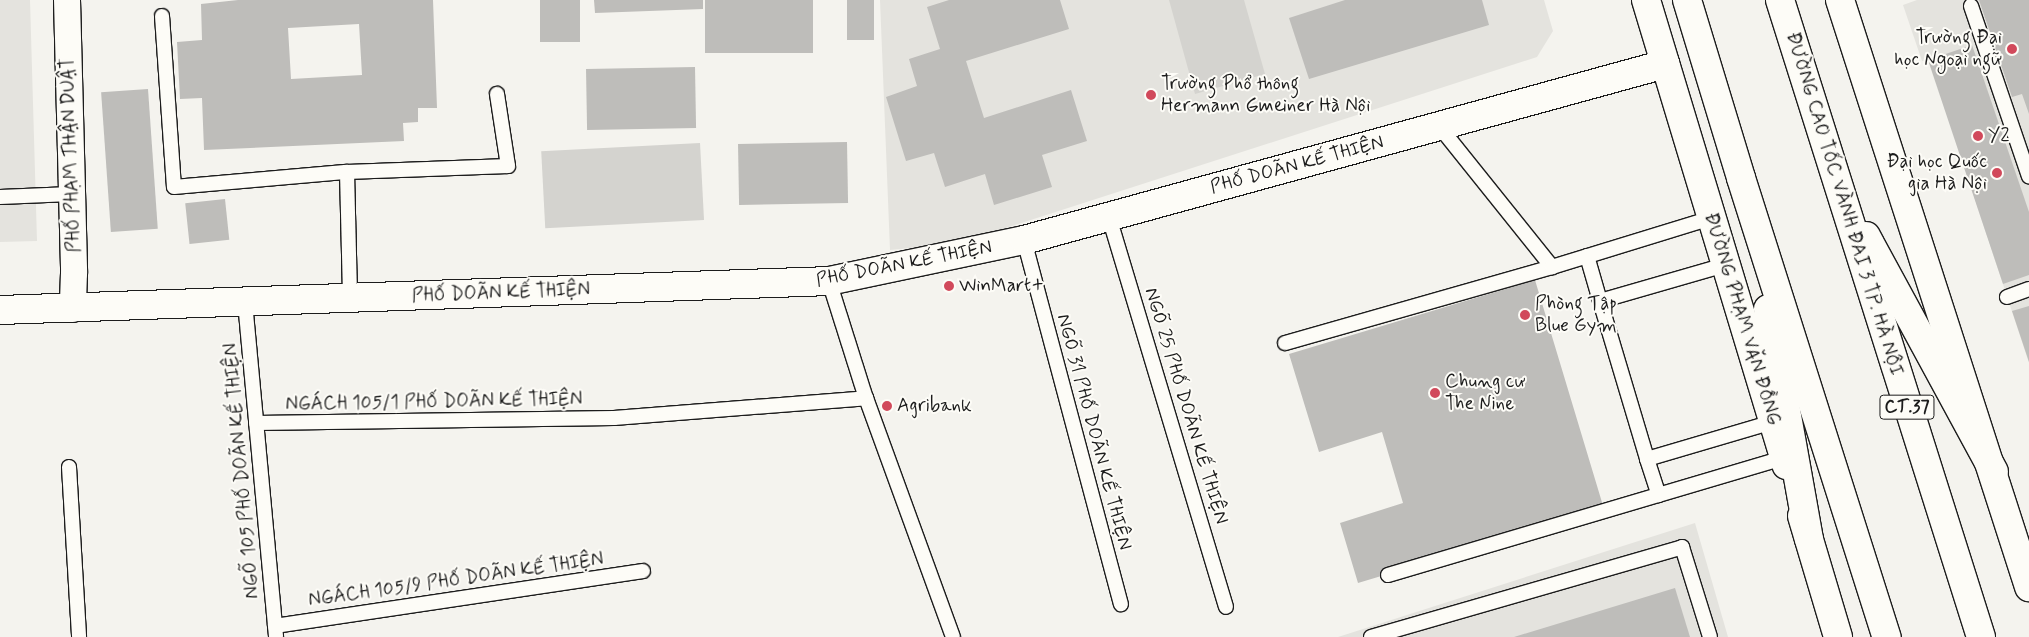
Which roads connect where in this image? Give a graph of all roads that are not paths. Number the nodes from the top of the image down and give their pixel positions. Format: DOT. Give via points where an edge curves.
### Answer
graph roads {
  1 [pos="66,0"];
  2 [pos="1646,0"];
  3 [pos="1687,0"];
  4 [pos="1780,0"];
  5 [pos="1840,0"];
  6 [pos="1971,6"];
  7 [pos="162,16"];
  8 [pos="1665,64"];
  9 [pos="497,94"];
  10 [pos="1439,126"];
  11 [pos="348,172"];
  12 [pos="1834,176"];
  13 [pos="2029,176"];
  14 [pos="71,194"];
  15 [pos="0,197"];
  16 [pos="1748,202"];
  17 [pos="1109,217"];
  18 [pos="1711,218"];
  19 [pos="1024,240"];
  20 [pos="1587,256"];
  21 [pos="1725,265"];
  22 [pos="1552,267"];
  23 [pos="829,281"];
  24 [pos="2029,289"];
  25 [pos="2007,297"];
  26 [pos="350,299"];
  27 [pos="1600,301"];
  28 [pos="245,302"];
  29 [pos="73,309"];
  30 [pos="0,310"];
  31 [pos="1285,343"];
  32 [pos="866,398"];
  33 [pos="1773,422"];
  34 [pos="256,423"];
  35 [pos="1784,458"];
  36 [pos="1648,459"];
  37 [pos="69,468"];
  38 [pos="1994,472"];
  39 [pos="1659,495"];
  40 [pos="1809,539"];
  41 [pos="643,572"];
  42 [pos="1388,575"];
  43 [pos="2029,587"];
  44 [pos="1121,604"];
  45 [pos="1226,607"];
  46 [pos="275,632"];
  47 [pos="79,637"];
  48 [pos="953,637"];
  49 [pos="1371,637"];
  50 [pos="1710,637"];
  51 [pos="1838,637"];
  52 [pos="1887,637"];
  53 [pos="1981,637"];
  1 -- 14 [label="street, PHỐ PHẠM THẬN DUẬT"];
  2 -- 8 [label="main road, ĐƯỜNG PHẠM VĂN ĐỒNG"];
  3 -- 16 [label="main road"];
  4 -- 12 [label="main road, ĐƯỜNG CAO TỐC VÀNH ĐAI 3 TP. HÀ NỘI / CT.37"];
  5 -- 38 [label="main road"];
  6 -- 13 [label="lane"];
  7 -- 11 [label="lane" via="174,187"];
  8 -- 10 [label="main road, PHỐ DOÃN KẾ THIỆN"];
  8 -- 18 [label="main road, ĐƯỜNG PHẠM VĂN ĐỒNG"];
  9 -- 11 [label="lane" via="508,166"];
  10 -- 17 [label="main road, PHỐ DOÃN KẾ THIỆN"];
  10 -- 22 [label="lane"];
  11 -- 26 [label="lane"];
  12 -- 38 [label="main road"];
  12 -- 53 [label="main road, ĐƯỜNG CAO TỐC VÀNH ĐAI 3 TP. HÀ NỘI / CT.37"];
  14 -- 15 [label="lane"];
  14 -- 29 [label="street, PHỐ PHẠM THẬN DUẬT"];
  16 -- 40 [label="main road"];
  16 -- 52 [label="main road"];
  17 -- 19 [label="main road, PHỐ DOÃN KẾ THIỆN"];
  17 -- 45 [label="lane, NGÕ 25 PHỐ DOÃN KẾ THIỆN"];
  18 -- 20 [label="lane"];
  18 -- 21 [label="main road, ĐƯỜNG PHẠM VĂN ĐỒNG"];
  19 -- 23 [label="main road, PHỐ DOÃN KẾ THIỆN"];
  19 -- 44 [label="lane, NGÕ 31 PHỐ DOÃN KẾ THIỆN"];
  20 -- 22 [label="lane"];
  20 -- 27 [label="lane"];
  21 -- 27 [label="lane"];
  21 -- 33 [label="main road, ĐƯỜNG PHẠM VĂN ĐỒNG"];
  22 -- 31 [label="lane"];
  23 -- 26 [label="main road, PHỐ DOÃN KẾ THIỆN"];
  23 -- 32 [label="lane"];
  24 -- 25 [label="lane"];
  26 -- 28 [label="main road, PHỐ DOÃN KẾ THIỆN"];
  27 -- 36 [label="lane"];
  28 -- 29 [label="main road, PHỐ DOÃN KẾ THIỆN"];
  28 -- 34 [label="lane, NGÕ 105 PHỐ DOÃN KẾ THIỆN"];
  29 -- 30 [label="main road, PHỐ DOÃN KẾ THIỆN"];
  32 -- 34 [label="lane, NGÁCH 105/1 PHỐ DOÃN KẾ THIỆN" via="614,418"];
  32 -- 48 [label="lane"];
  33 -- 35 [label="main road, ĐƯỜNG PHẠM VĂN ĐỒNG"];
  33 -- 36 [label="lane"];
  34 -- 46 [label="lane, NGÕ 105 PHỐ DOÃN KẾ THIỆN"];
  35 -- 39 [label="lane"];
  35 -- 40 [label="main road, ĐƯỜNG PHẠM VĂN ĐỒNG"];
  36 -- 39 [label="lane"];
  37 -- 47 [label="lane"];
  38 -- 43 [label="main road"];
  39 -- 42 [label="lane"];
  40 -- 51 [label="main road, ĐƯỜNG PHẠM VĂN ĐỒNG"];
  41 -- 46 [label="lane, NGÁCH 105/9 PHỐ DOÃN KẾ THIỆN"];
  49 -- 50 [label="lane" via="1682,547"];
}
